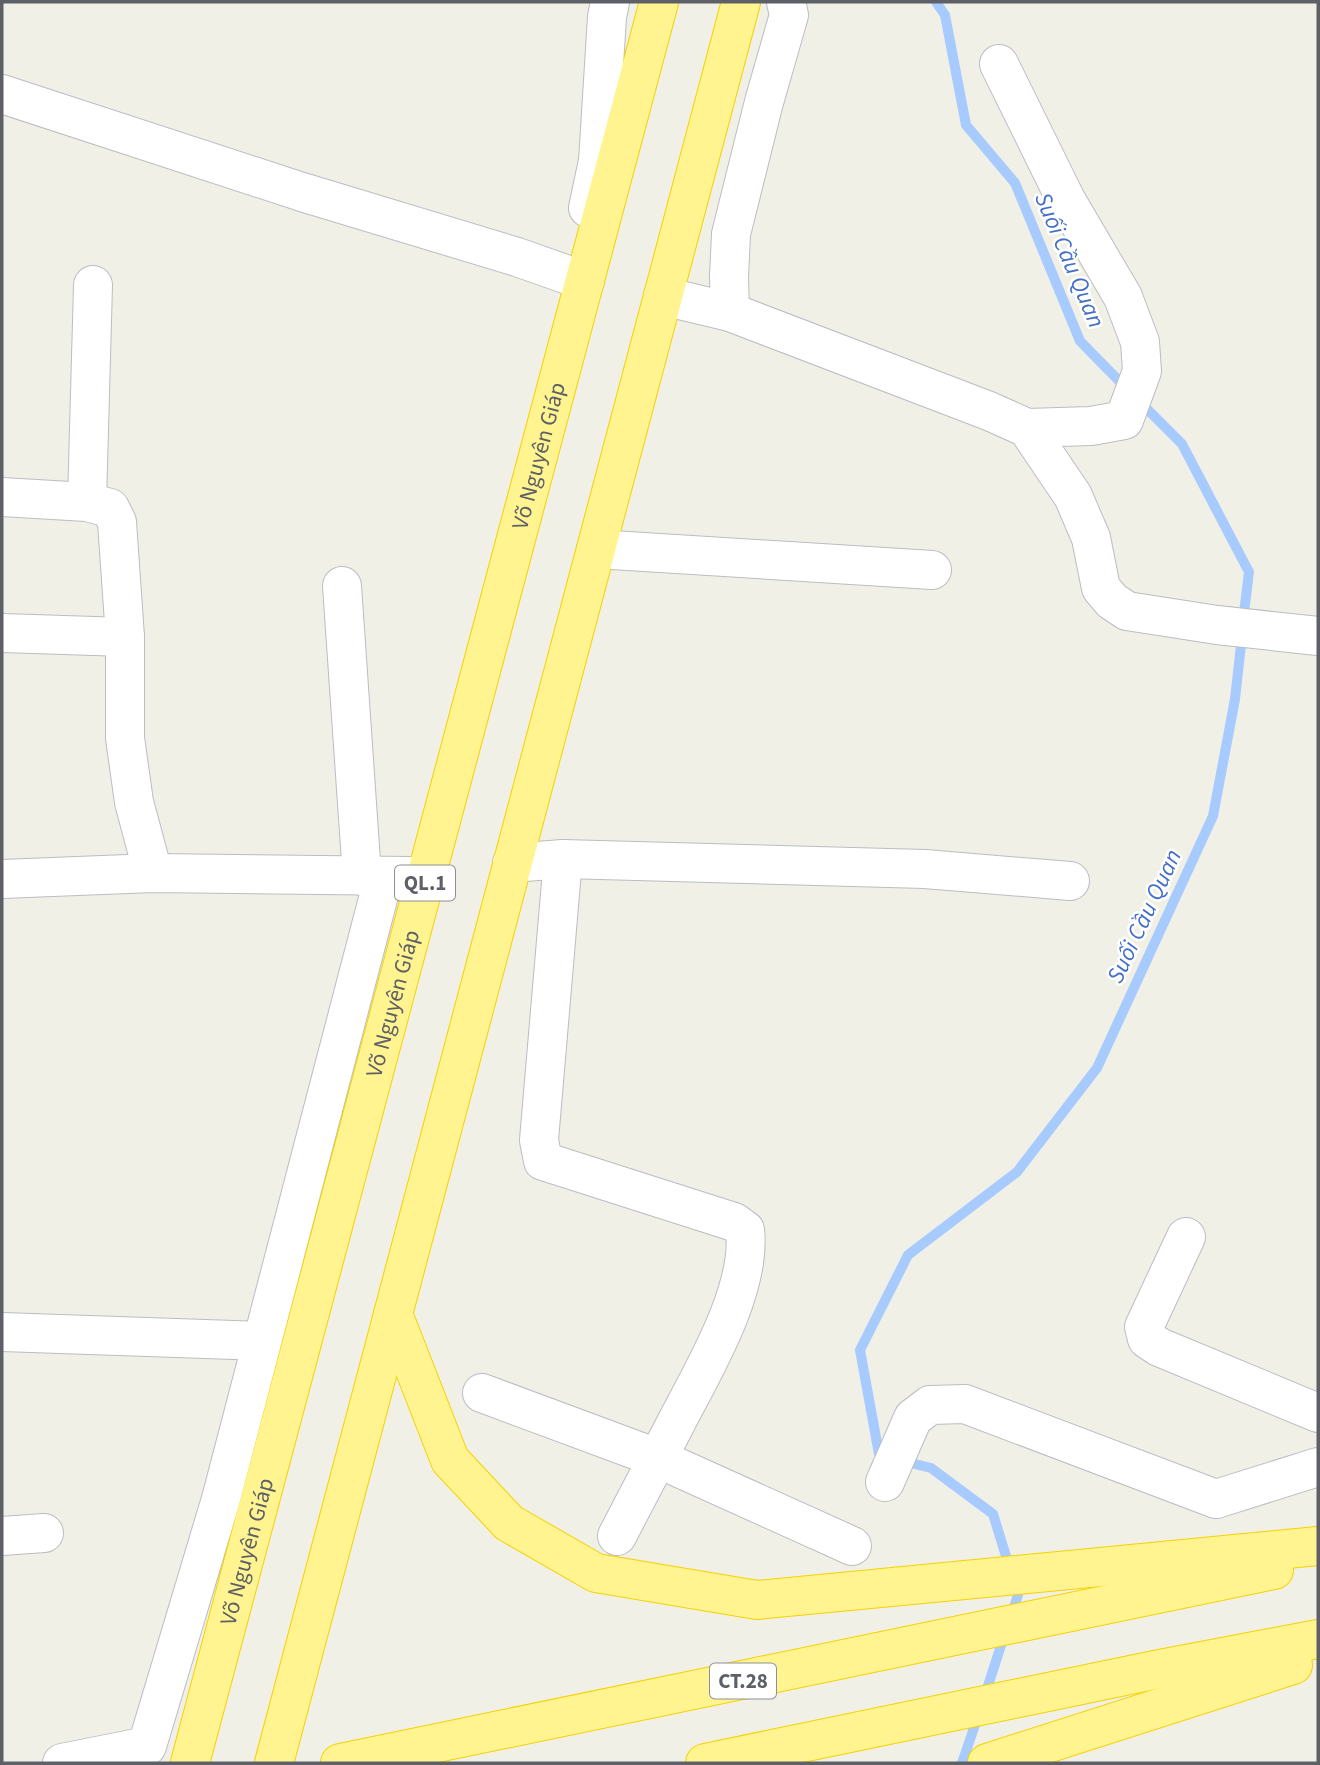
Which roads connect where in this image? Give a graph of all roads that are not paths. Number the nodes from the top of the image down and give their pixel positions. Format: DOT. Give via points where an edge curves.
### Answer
graph roads {
  1 [pos="610,2"];
  2 [pos="659,2"];
  3 [pos="741,2"];
  4 [pos="786,2"];
  5 [pos="999,64"];
  6 [pos="2,94"];
  7 [pos="577,279"];
  8 [pos="93,285"];
  9 [pos="663,296"];
  10 [pos="730,312"];
  11 [pos="1027,428"];
  12 [pos="2,497"];
  13 [pos="87,502"];
  14 [pos="596,549"];
  15 [pos="932,570"];
  16 [pos="342,586"];
  17 [pos="2,634"];
  18 [pos="1318,636"];
  19 [pos="125,637"];
  20 [pos="563,859"];
  21 [pos="512,863"];
  22 [pos="153,873"];
  23 [pos="373,876"];
  24 [pos="426,876"];
  25 [pos="2,879"];
  26 [pos="1070,881"];
  27 [pos="1186,1237"];
  28 [pos="393,1314"];
  29 [pos="2,1332"];
  30 [pos="262,1341"];
  31 [pos="482,1393"];
  32 [pos="1318,1413"];
  33 [pos="657,1458"];
  34 [pos="1318,1467"];
  35 [pos="885,1482"];
  36 [pos="44,1533"];
  37 [pos="2,1536"];
  38 [pos="617,1536"];
  39 [pos="852,1546"];
  40 [pos="1318,1546"];
  41 [pos="1318,1560"];
  42 [pos="1318,1639"];
  43 [pos="1318,1657"];
  44 [pos="62,1763"];
  45 [pos="190,1763"];
  46 [pos="274,1763"];
  47 [pos="340,1763"];
  48 [pos="705,1763"];
  49 [pos="987,1763"];
  1 -- 7 [label="street" via="598,162"];
  2 -- 7 [label="highway, Võ Nguyên Giáp / QL.1"];
  3 -- 9 [label="highway"];
  4 -- 10 [label="street" via="789,15 731,234"];
  5 -- 11 [label="street" via="1066,200 1123,298 1140,342 1142,371 1124,420"];
  6 -- 7 [label="street"];
  7 -- 24 [label="highway, Võ Nguyên Giáp / QL.1"];
  8 -- 13 [label="street"];
  9 -- 10 [label="street"];
  9 -- 14 [label="highway"];
  10 -- 11 [label="street"];
  11 -- 18 [label="street" via="1073,496 1091,538 1101,588 1112,601 1127,611"];
  12 -- 13 [label="street"];
  13 -- 19 [label="street" via="110,508 117,522"];
  14 -- 15 [label="street"];
  14 -- 21 [label="highway"];
  16 -- 23 [label="street"];
  17 -- 19 [label="street"];
  19 -- 22 [label="street" via="125,738 134,802"];
  20 -- 21 [label="street"];
  20 -- 26 [label="street" via="925,869"];
  20 -- 33 [label="street" via="539,1140 543,1161 734,1222 746,1230 739,1283 717,1343"];
  21 -- 28 [label="highway"];
  22 -- 23 [label="street"];
  22 -- 25 [label="street"];
  23 -- 24 [label="street"];
  23 -- 30 [label="street"];
  24 -- 45 [label="highway, Võ Nguyên Giáp / QL.1"];
  27 -- 32 [label="street" via="1144,1327 1147,1339"];
  28 -- 40 [label="highway" via="450,1460 509,1523 596,1573 757,1600"];
  28 -- 46 [label="highway"];
  29 -- 30 [label="street"];
  30 -- 44 [label="street" via="221,1499 147,1746"];
  31 -- 33 [label="street"];
  33 -- 38 [label="street"];
  33 -- 39 [label="street"];
  34 -- 35 [label="street" via="1216,1499 965,1404 930,1405 913,1418"];
  36 -- 37 [label="street"];
  41 -- 47 [label="highway, CT.28"];
  42 -- 48 [label="highway"];
  43 -- 49 [label="highway"];
}
